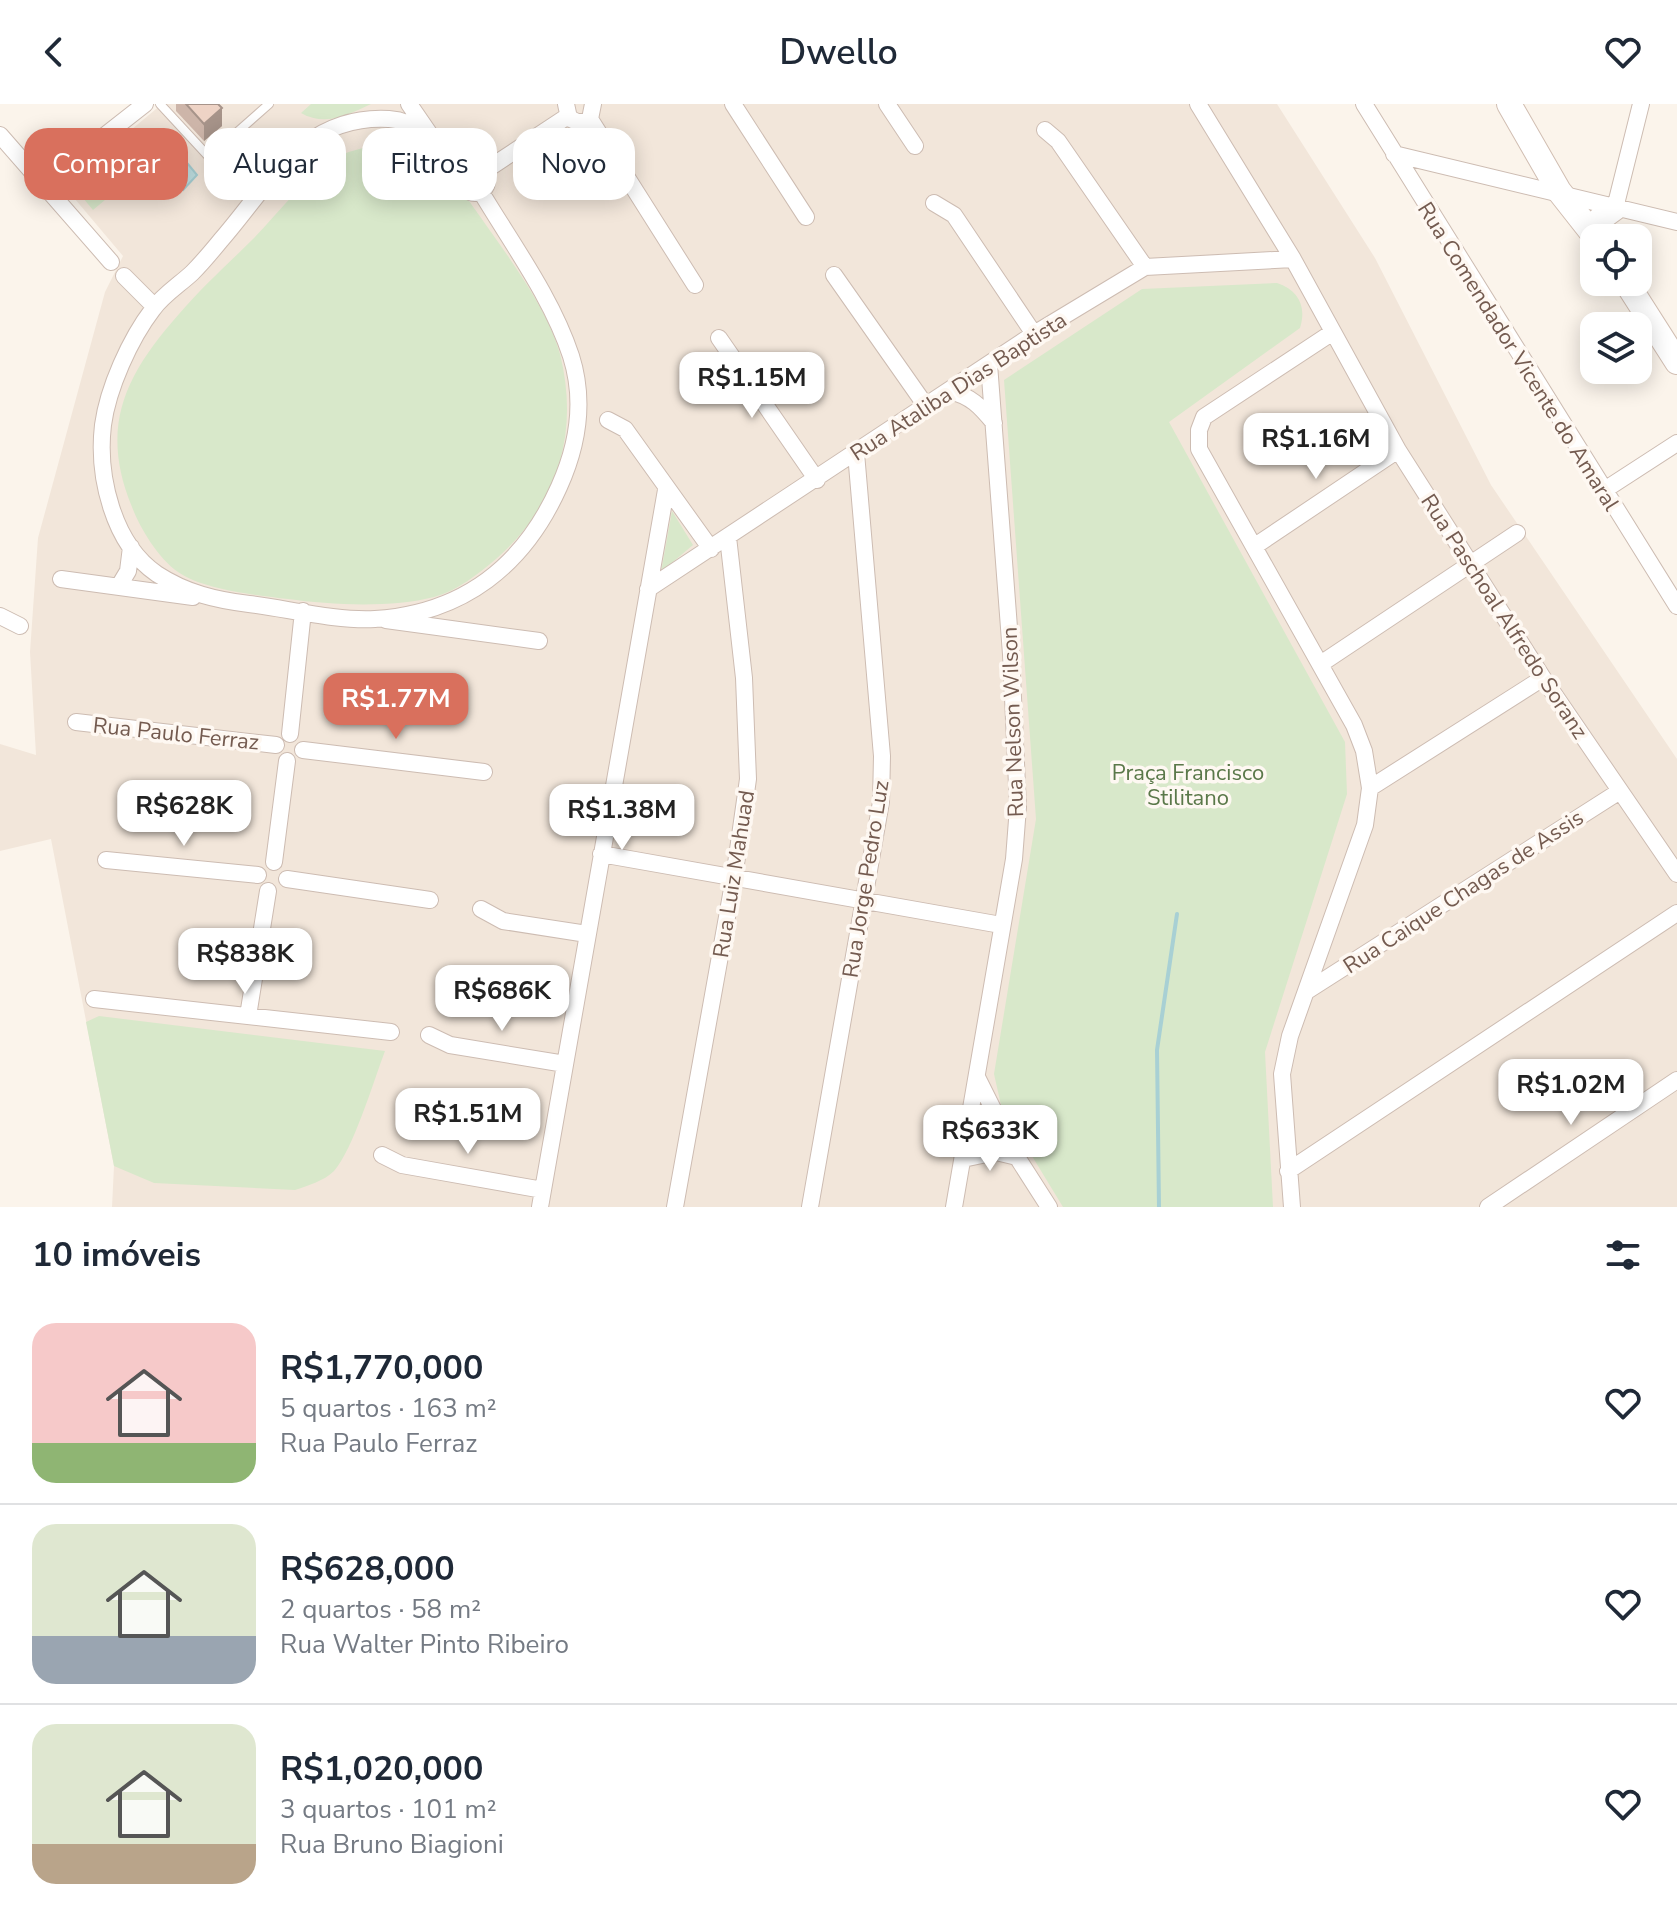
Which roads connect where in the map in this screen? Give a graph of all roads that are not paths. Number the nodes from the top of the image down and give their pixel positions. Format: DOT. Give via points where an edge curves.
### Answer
graph roads {
  1 [pos="145,104"];
  2 [pos="160,104"];
  3 [pos="269,104"];
  4 [pos="409,104"];
  5 [pos="733,104"];
  6 [pos="887,104"];
  7 [pos="1198,104"];
  8 [pos="1364,104"];
  9 [pos="1509,104"];
  10 [pos="1641,104"];
  11 [pos="567,110"];
  12 [pos="395,111"];
  13 [pos="592,112"];
  14 [pos="114,128"];
  15 [pos="421,128"];
  16 [pos="426,128"];
  17 [pos="1045,130"];
  18 [pos="0,135"];
  19 [pos="915,146"];
  20 [pos="1394,154"];
  21 [pos="497,158"];
  22 [pos="24,162"];
  23 [pos="1559,191"];
  24 [pos="57,200"];
  25 [pos="486,200"];
  26 [pos="934,203"];
  27 [pos="1615,208"];
  28 [pos="806,217"];
  29 [pos="1677,222"];
  30 [pos="1587,224"];
  31 [pos="1600,224"];
  32 [pos="1293,259"];
  33 [pos="111,262"];
  34 [pos="1145,267"];
  35 [pos="834,275"];
  36 [pos="124,276"];
  37 [pos="695,285"];
  38 [pos="1635,296"];
  39 [pos="154,306"];
  40 [pos="1333,332"];
  41 [pos="1034,334"];
  42 [pos="719,338"];
  43 [pos="1677,362"];
  44 [pos="989,364"];
  45 [pos="949,391"];
  46 [pos="926,406"];
  47 [pos="608,420"];
  48 [pos="995,424"];
  49 [pos="1677,443"];
  50 [pos="1398,450"];
  51 [pos="856,453"];
  52 [pos="817,480"];
  53 [pos="666,490"];
  54 [pos="1603,491"];
  55 [pos="1517,533"];
  56 [pos="728,537"];
  57 [pos="1255,546"];
  58 [pos="131,547"];
  59 [pos="711,549"];
  60 [pos="1471,564"];
  61 [pos="61,579"];
  62 [pos="119,586"];
  63 [pos="648,589"];
  64 [pos="206,598"];
  65 [pos="1677,606"];
  66 [pos="303,611"];
  67 [pos="0,616"];
  68 [pos="375,619"];
  69 [pos="20,626"];
  70 [pos="539,641"];
  71 [pos="1322,663"];
  72 [pos="1543,678"];
  73 [pos="76,722"];
  74 [pos="290,734"];
  75 [pos="276,745"];
  76 [pos="303,750"];
  77 [pos="287,761"];
  78 [pos="484,772"];
  79 [pos="1370,788"];
  80 [pos="1620,791"];
  81 [pos="601,854"];
  82 [pos="106,860"];
  83 [pos="274,862"];
  84 [pos="1677,874"];
  85 [pos="258,875"];
  86 [pos="734,878"];
  87 [pos="287,879"];
  88 [pos="268,891"];
  89 [pos="430,900"];
  90 [pos="865,902"];
  91 [pos="481,909"];
  92 [pos="1677,913"];
  93 [pos="1001,925"];
  94 [pos="587,934"];
  95 [pos="1307,991"];
  96 [pos="94,999"];
  97 [pos="248,1016"];
  98 [pos="391,1032"];
  99 [pos="429,1035"];
  100 [pos="565,1064"];
  101 [pos="977,1077"];
  102 [pos="1677,1080"];
  103 [pos="382,1155"];
  104 [pos="1017,1157"];
  105 [pos="963,1159"];
  106 [pos="1288,1171"];
  107 [pos="541,1198"];
  108 [pos="675,1207"];
  109 [pos="810,1207"];
  110 [pos="954,1207"];
  111 [pos="1049,1207"];
  112 [pos="1292,1207"];
  113 [pos="1488,1207"];
  1 -- 14 [label="street"];
  2 -- 3 [label="lane" via="209,157"];
  4 -- 16 [label="street"];
  5 -- 28 [label="street"];
  6 -- 19 [label="street"];
  7 -- 32 [label="street, Rua Paschoal Alfredo Soranz"];
  8 -- 20 [label="street, Rua Comendador Vicente do Amaral"];
  9 -- 23 [label="main road"];
  10 -- 27 [label="street"];
  11 -- 13 [label="street" via="579,123"];
  11 -- 21 [label="street"];
  12 -- 15 [label="street"];
  12 -- 39 [label="street" via="320,132 296,148 194,272"];
  13 -- 37 [label="street"];
  17 -- 34 [label="street" via="1058,141"];
  18 -- 22 [label="street"];
  20 -- 23 [label="street"];
  20 -- 54 [label="street, Rua Comendador Vicente do Amaral"];
  23 -- 27 [label="street"];
  23 -- 30 [label="main road"];
  24 -- 33 [label="street"];
  25 -- 68 [label="street" via="550,307 571,355 580,415 567,469 543,524 507,566 466,596"];
  26 -- 41 [label="street" via="954,215"];
  27 -- 29 [label="street"];
  27 -- 31 [label="main road"];
  32 -- 34 [label="street, Rua Ataliba Dias Baptista"];
  32 -- 40 [label="street, Rua Paschoal Alfredo Soranz"];
  34 -- 41 [label="street, Rua Ataliba Dias Baptista"];
  35 -- 46 [label="street"];
  36 -- 39 [label="street"];
  38 -- 43 [label="main road"];
  39 -- 58 [label="street" via="119,372 103,425 105,484 114,517"];
  40 -- 50 [label="street, Rua Paschoal Alfredo Soranz"];
  40 -- 57 [label="street" via="1204,417 1199,430 1199,449"];
  41 -- 44 [label="street, Rua Ataliba Dias Baptista"];
  42 -- 52 [label="street"];
  44 -- 45 [label="street, Rua Ataliba Dias Baptista"];
  44 -- 48 [label="street, Rua Nelson Wilson"];
  45 -- 46 [label="street, Rua Ataliba Dias Baptista"];
  45 -- 48 [label="street" via="979,404"];
  46 -- 51 [label="street, Rua Ataliba Dias Baptista"];
  47 -- 53 [label="street" via="625,429"];
  48 -- 93 [label="street, Rua Nelson Wilson" via="1018,807"];
  49 -- 54 [label="street"];
  50 -- 57 [label="street"];
  50 -- 60 [label="street, Rua Paschoal Alfredo Soranz"];
  51 -- 52 [label="street, Rua Ataliba Dias Baptista"];
  51 -- 90 [label="street, Rua Jorge Pedro Luz" via="882,756 881,802"];
  52 -- 56 [label="street, Rua Ataliba Dias Baptista"];
  53 -- 59 [label="street"];
  53 -- 63 [label="street"];
  54 -- 65 [label="street, Rua Comendador Vicente do Amaral"];
  55 -- 60 [label="street"];
  56 -- 59 [label="street, Rua Ataliba Dias Baptista"];
  56 -- 86 [label="street, Rua Luiz Mahuad" via="744,678 748,779"];
  57 -- 71 [label="street"];
  58 -- 62 [label="street" via="128,571"];
  58 -- 64 [label="street" via="155,573"];
  59 -- 63 [label="street, Rua Ataliba Dias Baptista"];
  60 -- 71 [label="street"];
  60 -- 72 [label="street, Rua Paschoal Alfredo Soranz"];
  61 -- 62 [label="street"];
  62 -- 64 [label="street"];
  63 -- 81 [label="street"];
  64 -- 66 [label="street"];
  66 -- 68 [label="street"];
  66 -- 74 [label="street"];
  67 -- 69 [label="street"];
  68 -- 70 [label="street"];
  71 -- 79 [label="street" via="1364,751"];
  72 -- 79 [label="street"];
  72 -- 80 [label="street, Rua Paschoal Alfredo Soranz"];
  73 -- 75 [label="street, Rua Paulo Ferraz"];
  74 -- 75 [label="street"];
  74 -- 76 [label="street" via="301,741"];
  75 -- 77 [label="street" via="279,757"];
  76 -- 77 [label="street" via="299,758"];
  76 -- 78 [label="street"];
  77 -- 83 [label="street"];
  79 -- 95 [label="street" via="1365,825"];
  80 -- 84 [label="street, Rua Paschoal Alfredo Soranz"];
  80 -- 95 [label="street, Rua Caique Chagas de Assis"];
  81 -- 86 [label="street"];
  81 -- 94 [label="street"];
  82 -- 85 [label="street"];
  83 -- 85 [label="street"];
  83 -- 87 [label="street"];
  85 -- 88 [label="street"];
  86 -- 90 [label="street"];
  86 -- 108 [label="street, Rua Luiz Mahuad"];
  87 -- 88 [label="street"];
  87 -- 89 [label="street"];
  88 -- 97 [label="street"];
  90 -- 93 [label="street"];
  90 -- 109 [label="street, Rua Jorge Pedro Luz"];
  91 -- 94 [label="street" via="503,921"];
  92 -- 106 [label="street"];
  93 -- 101 [label="street, Rua Nelson Wilson"];
  94 -- 100 [label="street"];
  95 -- 106 [label="street" via="1282,1074"];
  96 -- 97 [label="street"];
  97 -- 98 [label="street"];
  99 -- 100 [label="street" via="450,1045"];
  100 -- 107 [label="street"];
  101 -- 104 [label="street"];
  101 -- 105 [label="street, Rua Nelson Wilson"];
  102 -- 113 [label="street"];
  103 -- 107 [label="street" via="402,1165"];
  104 -- 105 [label="street" via="996,1152"];
  104 -- 111 [label="street"];
  105 -- 110 [label="street, Rua Nelson Wilson"];
  106 -- 112 [label="street"];
}
